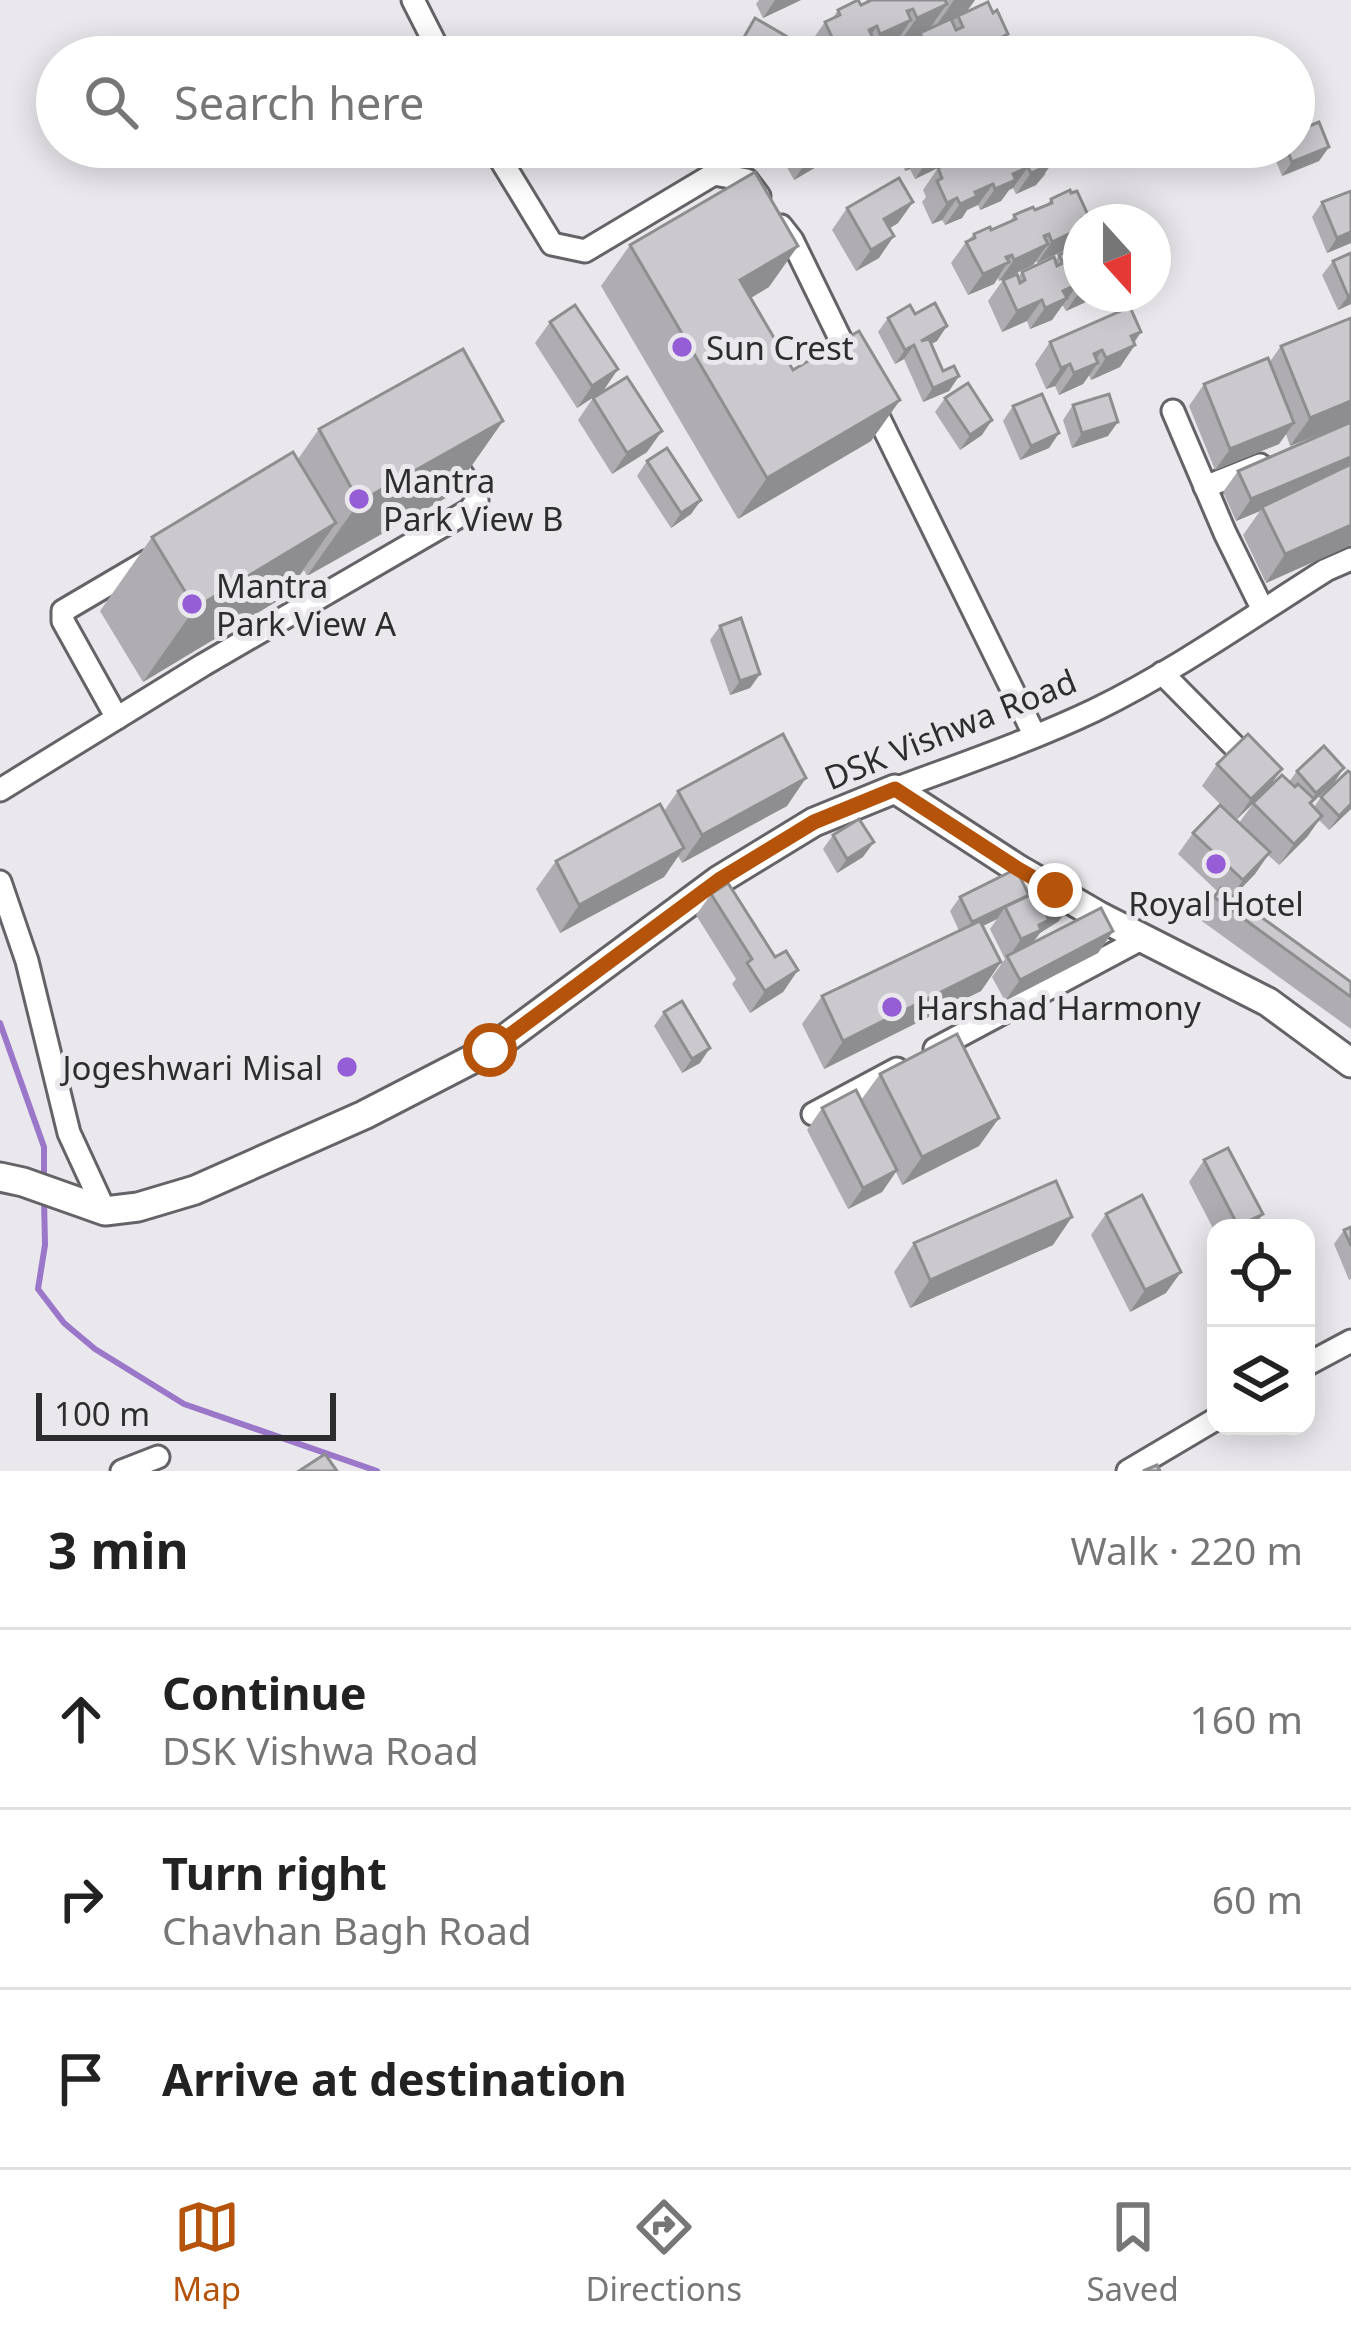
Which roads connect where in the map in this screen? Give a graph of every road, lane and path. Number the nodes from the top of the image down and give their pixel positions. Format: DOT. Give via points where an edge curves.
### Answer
graph roads {
  1 [pos="413,0"];
  2 [pos="431,36"];
  3 [pos="506,168"];
  4 [pos="1173,411"];
  5 [pos="435,434"];
  6 [pos="1288,454"];
  7 [pos="1205,487"];
  8 [pos="166,550"];
  9 [pos="1351,559"];
  10 [pos="295,586"];
  11 [pos="308,606"];
  12 [pos="1263,610"];
  13 [pos="1162,673"];
  14 [pos="117,718"];
  15 [pos="1035,736"];
  16 [pos="1270,782"];
  17 [pos="895,789"];
  18 [pos="0,790"];
  19 [pos="0,882"];
  20 [pos="1141,939"];
  21 [pos="1351,1063"];
  22 [pos="814,1114"];
  23 [pos="12,1180"];
  24 [pos="94,1208"];
  25 [pos="1351,1341"];
  26 [pos="1315,1360"];
  27 [pos="1207,1424"];
  28 [pos="158,1457"];
  29 [pos="122,1471"];
  30 [pos="1128,1471"];
  1 -- 2 [label="street"];
  3 -- 15 [label="street" via="552,244 585,251 714,174 747,180 792,240"];
  4 -- 7 [label="street"];
  5 -- 11 [label="street" via="475,506"];
  6 -- 7 [label="street"];
  7 -- 12 [label="street" via="1236,529"];
  8 -- 14 [label="street" via="63,611"];
  9 -- 12 [label="street, DSK Vishwa Road"];
  10 -- 11 [label="street"];
  11 -- 14 [label="street"];
  12 -- 13 [label="street, DSK Vishwa Road"];
  13 -- 15 [label="street, DSK Vishwa Road"];
  13 -- 16 [label="street"];
  14 -- 18 [label="street"];
  15 -- 17 [label="street, DSK Vishwa Road"];
  17 -- 20 [label="street" via="1089,921"];
  17 -- 24 [label="street, DSK Vishwa Road" via="814,822 719,880 490,1050 434,1080 195,1190 139,1207"];
  19 -- 24 [label="street"];
  20 -- 21 [label="street" via="1268,1002"];
  20 -- 22 [label="street"];
  23 -- 24 [label="street"];
  25 -- 26 [label="street"];
  27 -- 30 [label="street"];
  28 -- 29 [label="street"];
}
